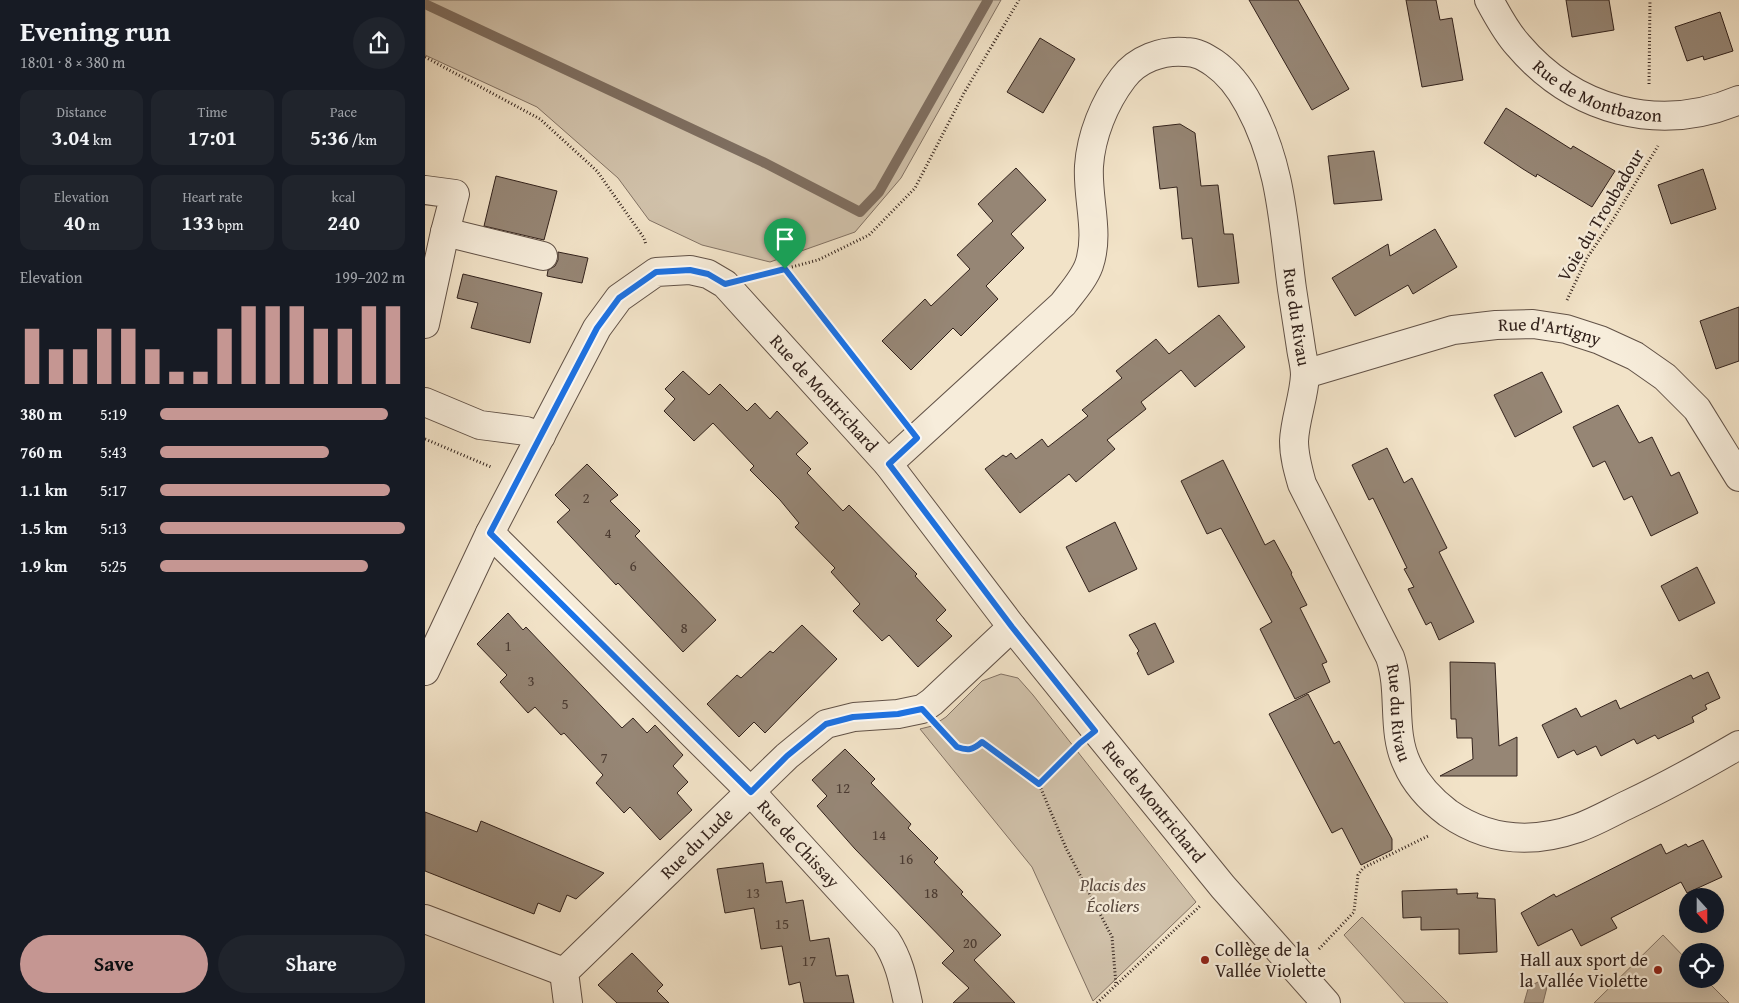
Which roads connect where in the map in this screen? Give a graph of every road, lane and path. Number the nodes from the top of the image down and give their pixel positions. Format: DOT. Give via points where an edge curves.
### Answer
graph roads {
  1 [pos="1019,0"];
  2 [pos="1489,0"];
  3 [pos="1650,0"];
  4 [pos="425,57"];
  5 [pos="1739,100"];
  6 [pos="1655,116"];
  7 [pos="425,190"];
  8 [pos="445,232"];
  9 [pos="543,256"];
  10 [pos="785,269"];
  11 [pos="656,272"];
  12 [pos="725,284"];
  13 [pos="425,324"];
  14 [pos="1566,329"];
  15 [pos="1305,374"];
  16 [pos="425,402"];
  17 [pos="541,436"];
  18 [pos="917,438"];
  19 [pos="425,439"];
  20 [pos="889,464"];
  21 [pos="1739,477"];
  22 [pos="519,479"];
  23 [pos="490,533"];
  24 [pos="1012,627"];
  25 [pos="425,671"];
  26 [pos="922,709"];
  27 [pos="1095,731"];
  28 [pos="1739,744"];
  29 [pos="1039,784"];
  30 [pos="751,792"];
  31 [pos="1460,821"];
  32 [pos="1223,887"];
  33 [pos="425,919"];
  34 [pos="564,972"];
  35 [pos="1297,972"];
  36 [pos="1116,985"];
  37 [pos="568,1003"];
  38 [pos="908,1003"];
  39 [pos="1097,1003"];
  40 [pos="1326,1003"];
  1 -- 10 [label="path" via="964,93 915,188 869,235 818,260"];
  2 -- 6 [label="street, Rue de Montbazon" via="1517,45 1557,82 1578,96 1607,107"];
  3 -- 6 [label="path, Voie du Troubadour" via="1649,93"];
  4 -- 11 [label="path" via="540,119 597,171 644,238"];
  5 -- 6 [label="street, Rue de Montbazon" via="1713,109"];
  6 -- 14 [label="path, Voie du Troubadour" via="1661,140 1587,258 1566,301"];
  7 -- 8 [label="street" via="455,194"];
  8 -- 9 [label="street"];
  8 -- 13 [label="street"];
  10 -- 12 [label="path"];
  10 -- 18 [label="path"];
  11 -- 12 [label="street, Rue de Montrichard" via="690,270 708,274"];
  11 -- 17 [label="street" via="613,305 597,328"];
  12 -- 20 [label="street, Rue de Montrichard"];
  14 -- 15 [label="street, Rue d'Artigny" via="1514,324 1453,330"];
  14 -- 21 [label="street, Rue d'Artigny" via="1635,356 1665,376 1697,409"];
  15 -- 18 [label="street, Rue du Rivau" via="1279,185 1266,140 1238,86 1223,70 1193,52 1162,53 1135,66 1124,76 1097,128 1089,166 1094,240 1089,265 1078,284 1063,304"];
  15 -- 31 [label="street, Rue du Rivau" via="1294,442 1302,484 1390,656 1406,764 1420,787"];
  16 -- 17 [label="street" via="480,425"];
  17 -- 22 [label="street"];
  18 -- 20 [label="street, Rue du Rivau"];
  19 -- 22 [label="path"];
  20 -- 24 [label="street, Rue de Montrichard"];
  22 -- 23 [label="street"];
  23 -- 25 [label="street"];
  23 -- 30 [label="street, Rue de Chissay"];
  24 -- 26 [label="street, Rue du Lude"];
  24 -- 27 [label="street, Rue de Montrichard"];
  26 -- 29 [label="path" via="957,747 974,749 982,742"];
  26 -- 30 [label="street, Rue du Lude" via="853,717 826,724"];
  27 -- 29 [label="path"];
  27 -- 32 [label="street, Rue de Montrichard"];
  28 -- 31 [label="street, Rue du Rivau" via="1675,782 1579,828 1555,835 1516,839 1474,829"];
  29 -- 36 [label="path" via="1066,848 1111,937"];
  30 -- 34 [label="street, Rue du Lude"];
  30 -- 38 [label="street, Rue de Chissay" via="886,940 901,970"];
  31 -- 35 [label="path" via="1363,868 1358,875 1354,912"];
  32 -- 35 [label="street, Rue de Montrichard"];
  32 -- 36 [label="path"];
  33 -- 34 [label="street"];
  34 -- 37 [label="street"];
  35 -- 40 [label="street, Rue de Montrichard"];
  36 -- 39 [label="path"];
}
